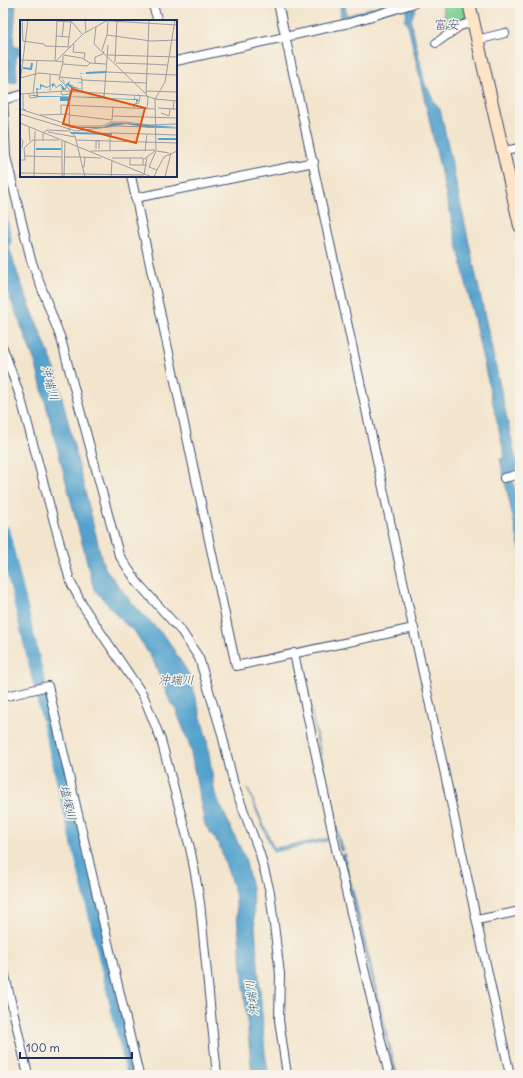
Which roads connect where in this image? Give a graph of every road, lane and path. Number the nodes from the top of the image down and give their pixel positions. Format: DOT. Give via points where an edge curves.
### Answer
graph roads {
  1 [pos="152,3"];
  2 [pos="278,3"];
  3 [pos="415,3"];
  4 [pos="469,3"];
  5 [pos="158,20"];
  6 [pos="473,22"];
  7 [pos="505,33"];
  8 [pos="286,36"];
  9 [pos="477,40"];
  10 [pos="436,42"];
  11 [pos="177,61"];
  12 [pos="20,95"];
  13 [pos="3,98"];
  14 [pos="520,148"];
  15 [pos="504,151"];
  16 [pos="314,162"];
  17 [pos="131,177"];
  18 [pos="135,198"];
  19 [pos="520,226"];
  20 [pos="3,348"];
  21 [pos="520,474"];
  22 [pos="504,478"];
  23 [pos="414,628"];
  24 [pos="294,652"];
  25 [pos="3,697"];
  26 [pos="520,911"];
  27 [pos="477,920"];
  28 [pos="3,967"];
  29 [pos="28,1075"];
  30 [pos="140,1075"];
  31 [pos="217,1075"];
  32 [pos="286,1075"];
  33 [pos="390,1075"];
  34 [pos="510,1075"];
  1 -- 5 [label="street"];
  2 -- 8 [label="street"];
  3 -- 8 [label="street" via="349,23"];
  4 -- 6 [label="street"];
  6 -- 9 [label="street"];
  6 -- 10 [label="street" via="460,26"];
  7 -- 9 [label="street"];
  8 -- 11 [label="street"];
  8 -- 16 [label="street"];
  9 -- 15 [label="street"];
  12 -- 13 [label="street"];
  13 -- 32 [label="street" via="6,157 30,260 61,339 119,555 137,582 182,632 199,658 234,785 260,854 270,892 280,974 279,1020"];
  14 -- 15 [label="street"];
  15 -- 19 [label="street"];
  16 -- 18 [label="street"];
  16 -- 23 [label="street"];
  17 -- 18 [label="street"];
  18 -- 24 [label="street" via="236,666"];
  20 -- 31 [label="street" via="21,399 70,581 83,606 143,695 161,740 195,873"];
  21 -- 22 [label="street"];
  23 -- 24 [label="street"];
  23 -- 27 [label="street"];
  24 -- 33 [label="street" via="336,849"];
  25 -- 30 [label="street" via="48,686"];
  26 -- 27 [label="street"];
  27 -- 34 [label="street"];
  28 -- 29 [label="street"];
}
